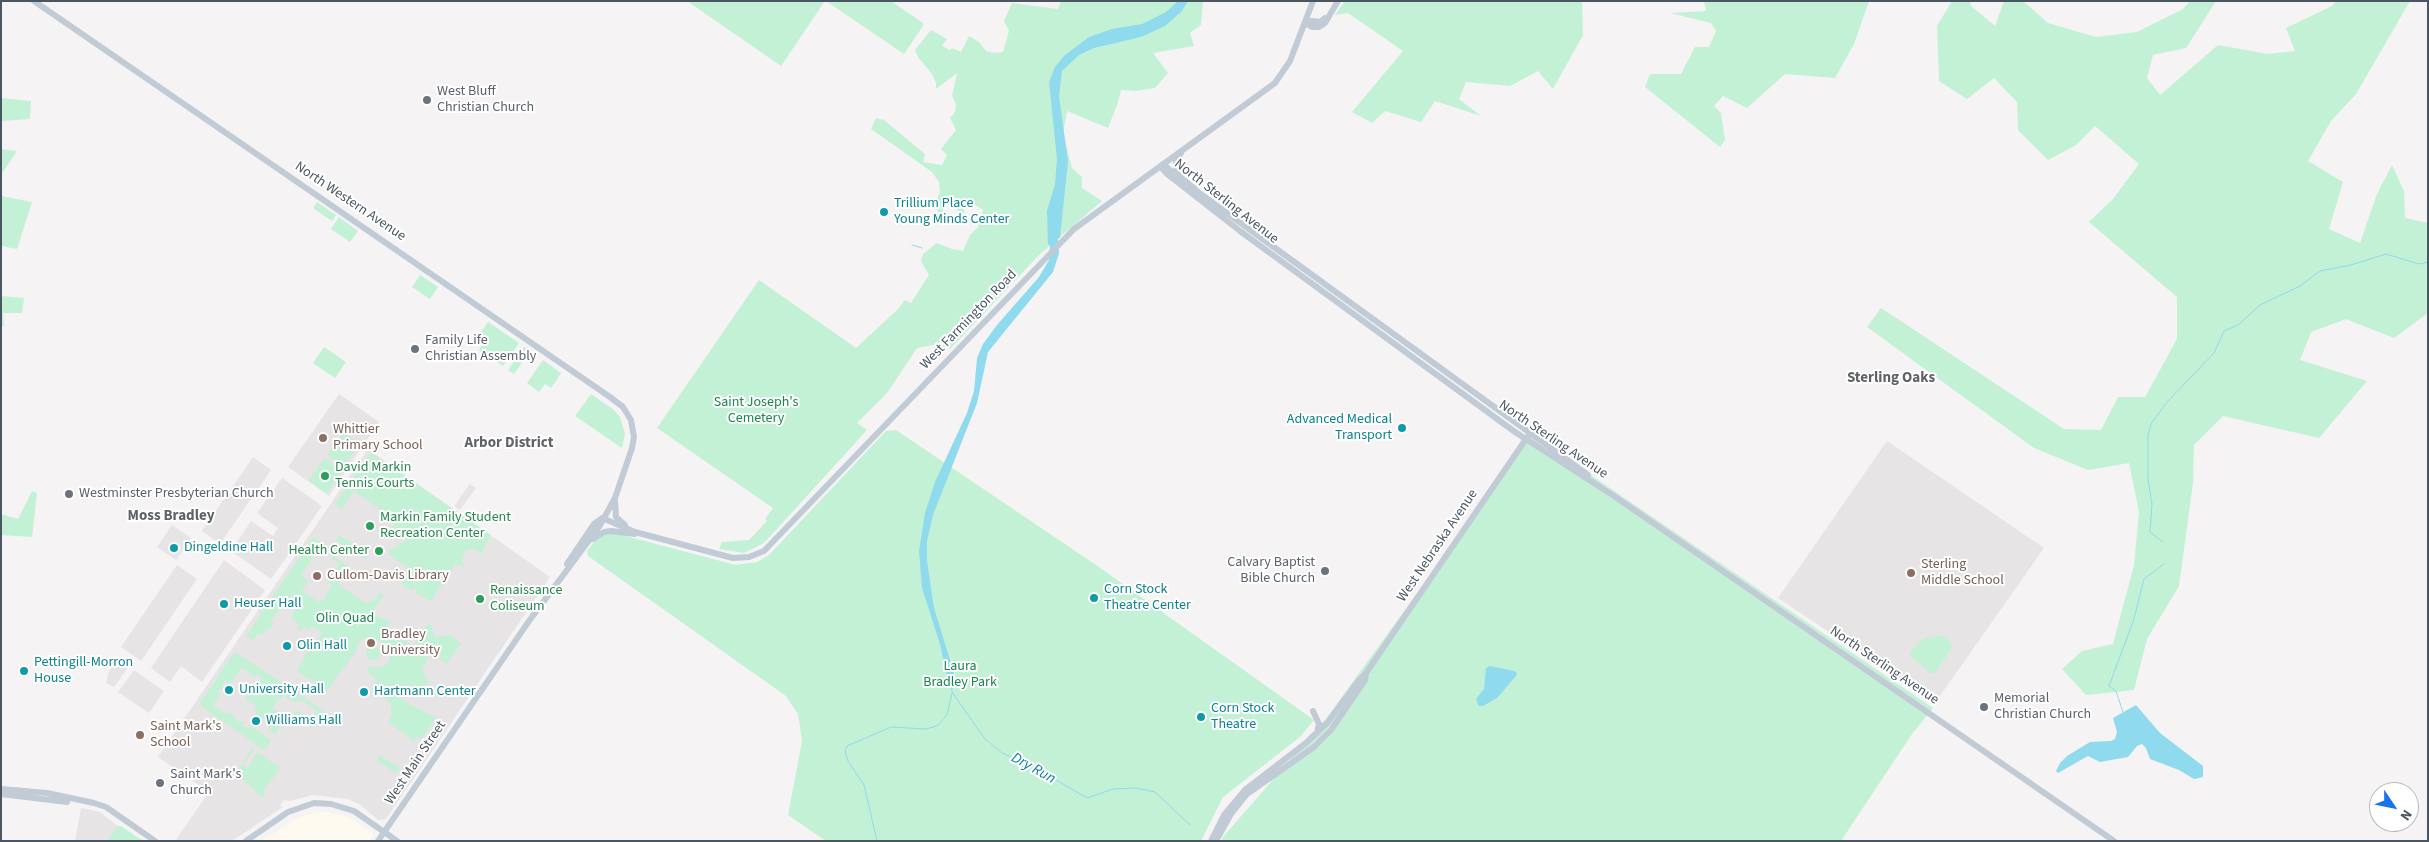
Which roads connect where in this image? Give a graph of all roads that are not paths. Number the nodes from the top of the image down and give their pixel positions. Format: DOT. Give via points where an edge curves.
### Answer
graph roads {
  1 [pos="34,1"];
  2 [pos="1313,1"];
  3 [pos="1338,1"];
  4 [pos="1306,23"];
  5 [pos="1191,144"];
  6 [pos="1163,164"];
  7 [pos="1200,194"];
  8 [pos="633,428"];
  9 [pos="1530,433"];
  10 [pos="1526,440"];
  11 [pos="1614,496"];
  12 [pos="615,498"];
  13 [pos="602,518"];
  14 [pos="639,534"];
  15 [pos="587,544"];
  16 [pos="562,576"];
  17 [pos="1366,673"];
  18 [pos="1313,712"];
  19 [pos="1317,734"];
  20 [pos="1,789"];
  21 [pos="1,794"];
  22 [pos="46,796"];
  23 [pos="384,832"];
  24 [pos="155,841"];
  25 [pos="246,841"];
  26 [pos="378,841"];
  27 [pos="397,841"];
  28 [pos="1210,841"];
  29 [pos="1216,841"];
  30 [pos="2114,841"];
  1 -- 8 [label="main road, North Western Avenue" via="610,397 627,412"];
  2 -- 4 [label="main road, West Farmington Road"];
  3 -- 4 [label="main road" via="1320,22"];
  4 -- 5 [label="main road, West Farmington Road" via="1290,61 1275,83"];
  5 -- 6 [label="main road, West Farmington Road"];
  5 -- 7 [label="main road" via="1178,158 1176,170"];
  6 -- 7 [label="main road, North Sterling Avenue"];
  6 -- 10 [label="main road, North Sterling Avenue" via="1167,174 1240,231"];
  6 -- 14 [label="main road, West Farmington Road" via="1087,218 1061,242 763,552 749,558 733,558"];
  7 -- 9 [label="main road, North Sterling Avenue"];
  8 -- 12 [label="main road, West Main Street" via="632,448"];
  9 -- 10 [label="main road, West Nebraska Avenue"];
  9 -- 11 [label="main road, North Sterling Avenue"];
  10 -- 11 [label="main road, North Sterling Avenue"];
  10 -- 17 [label="main road, West Nebraska Avenue"];
  11 -- 30 [label="main road, North Sterling Avenue"];
  12 -- 13 [label="main road, West Main Street"];
  12 -- 14 [label="main road" via="616,517"];
  13 -- 14 [label="main road, West Farmington Road"];
  13 -- 15 [label="main road, West Main Street"];
  13 -- 16 [label="main road, West Main Street" via="589,532"];
  14 -- 15 [label="main road" via="604,532"];
  15 -- 16 [label="main road, West Main Street"];
  16 -- 23 [label="main road, West Main Street"];
  17 -- 19 [label="main road, West Nebraska Avenue"];
  17 -- 29 [label="main road, West Nebraska Avenue" via="1365,680 1330,730 1314,746 1247,794"];
  18 -- 19 [label="main road" via="1319,724"];
  19 -- 28 [label="main road, West Nebraska Avenue" via="1244,790 1224,815"];
  20 -- 22 [label="main road"];
  21 -- 22 [label="main road"];
  22 -- 24 [label="main road" via="98,804"];
  23 -- 25 [label="main road" via="345,807 314,803 288,812"];
  23 -- 26 [label="main road, West Main Street"];
  23 -- 27 [label="main road"];
}
